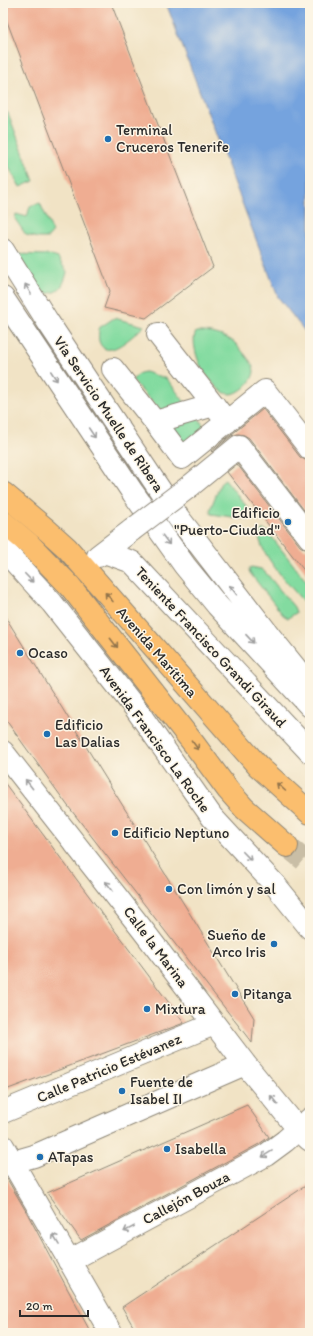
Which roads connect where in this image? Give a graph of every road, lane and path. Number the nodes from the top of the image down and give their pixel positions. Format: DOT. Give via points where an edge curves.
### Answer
graph roads {
  1 [pos="3,250"];
  2 [pos="3,298"];
  3 [pos="158,334"];
  4 [pos="113,369"];
  5 [pos="214,405"];
  6 [pos="156,422"];
  7 [pos="227,422"];
  8 [pos="310,448"];
  9 [pos="3,493"];
  10 [pos="3,522"];
  11 [pos="310,538"];
  12 [pos="3,549"];
  13 [pos="310,686"];
  14 [pos="310,706"];
  15 [pos="3,752"];
  16 [pos="310,752"];
  17 [pos="310,813"];
  18 [pos="287,846"];
  19 [pos="310,928"];
  20 [pos="214,1024"];
  21 [pos="245,1064"];
  22 [pos="3,1112"];
  23 [pos="306,1130"];
  24 [pos="6,1157"];
  25 [pos="69,1262"];
  26 [pos="111,1333"];
  13 -- 1 [label="street, Vía Servicio Muelle de Ribera, one-way" via="178,517"];
  2 -- 14 [label="street, Vía Servicio Muelle de Ribera, one-way" via="133,493 185,566 217,605"];
  3 -- 5 [label="street"];
  4 -- 6 [label="street"];
  5 -- 6 [label="street"];
  5 -- 7 [label="street"];
  6 -- 7 [label="street" via="182,458"];
  7 -- 8 [label="street" via="265,391"];
  17 -- 9 [label="main road, Avenida Marítima, one-way" via="253,761 67,548"];
  10 -- 18 [label="main road, Avenida Marítima, one-way" via="29,544 70,586 228,790 244,808"];
  11 -- 16 [label="street, Teniente Francisco Grandi Giraud, bridge" via="239,446 101,554 132,562"];
  12 -- 19 [label="street, Avenida Francisco La Roche, one-way" via="52,603 136,709 212,817 276,886"];
  20 -- 15 [label="street, Calle la Marina, one-way"];
  20 -- 21 [label="street, Calle la Marina"];
  20 -- 22 [label="street, Calle Patricio Estévanez"];
  23 -- 21 [label="street, Calle la Marina, one-way"];
  21 -- 24 [label="street" via="34,1156"];
  23 -- 25 [label="street, Callejón Bouza, one-way" via="266,1155"];
  25 -- 24 [label="street, one-way"];
  25 -- 26 [label="street"];
}
